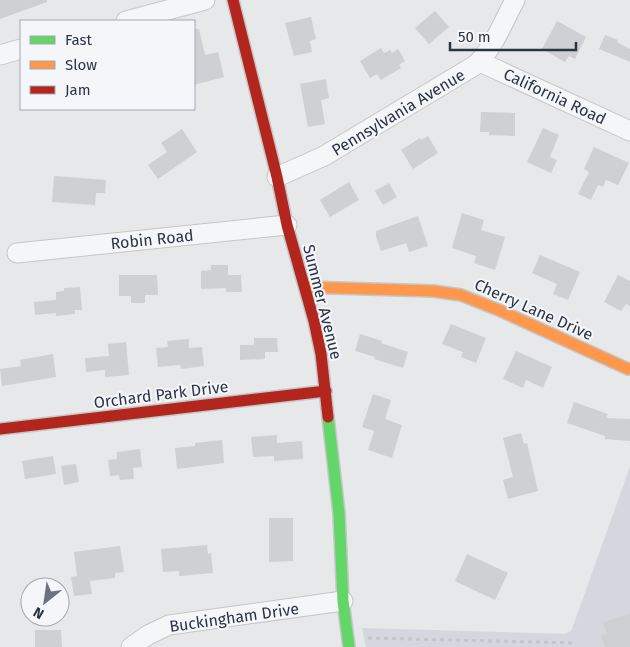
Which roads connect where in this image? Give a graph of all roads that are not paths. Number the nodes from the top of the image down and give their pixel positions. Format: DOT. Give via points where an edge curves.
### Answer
graph roads {
  1 [pos="206,0"];
  2 [pos="233,0"];
  3 [pos="515,0"];
  4 [pos="130,20"];
  5 [pos="20,49"];
  6 [pos="0,55"];
  7 [pos="480,62"];
  8 [pos="630,131"];
  9 [pos="277,177"];
  10 [pos="287,225"];
  11 [pos="17,253"];
  12 [pos="305,287"];
  13 [pos="628,369"];
  14 [pos="326,391"];
  15 [pos="0,429"];
  16 [pos="343,601"];
  17 [pos="348,642"];
  18 [pos="131,647"];
  1 -- 4 [label="street"];
  2 -- 9 [label="street, Summer Avenue"];
  3 -- 7 [label="street, Pennsylvania Avenue"];
  5 -- 6 [label="street"];
  7 -- 8 [label="street, California Road"];
  7 -- 9 [label="street, Pennsylvania Avenue" via="324,156"];
  9 -- 10 [label="street, Summer Avenue"];
  10 -- 11 [label="street, Robin Road"];
  10 -- 12 [label="street, Summer Avenue"];
  12 -- 13 [label="street, Cherry Lane Drive" via="433,291 461,295"];
  12 -- 14 [label="street, Summer Avenue"];
  14 -- 15 [label="street, Orchard Park Drive"];
  14 -- 16 [label="street, Summer Avenue" via="339,513"];
  16 -- 17 [label="street, Summer Avenue"];
  16 -- 18 [label="street, Buckingham Drive" via="169,625"];
}
